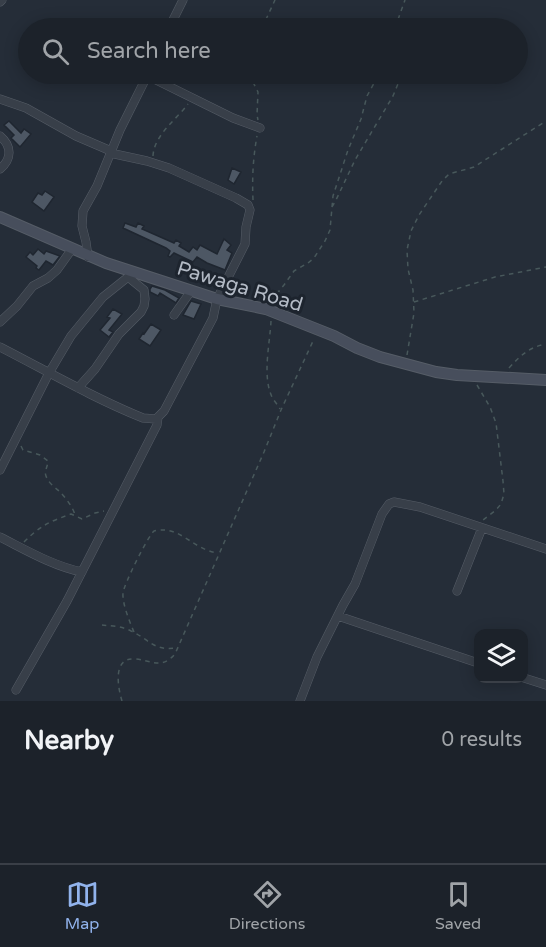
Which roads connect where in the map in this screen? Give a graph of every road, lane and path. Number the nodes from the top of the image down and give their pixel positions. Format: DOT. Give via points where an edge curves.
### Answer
graph roads {
  1 [pos="183,0"];
  2 [pos="276,0"];
  3 [pos="405,0"];
  4 [pos="174,18"];
  5 [pos="267,18"];
  6 [pos="399,18"];
  7 [pos="144,84"];
  8 [pos="166,84"];
  9 [pos="254,84"];
  10 [pos="374,84"];
  11 [pos="398,84"];
  12 [pos="192,97"];
  13 [pos="0,99"];
  14 [pos="546,122"];
  15 [pos="260,128"];
  16 [pos="0,136"];
  17 [pos="111,152"];
  18 [pos="153,163"];
  19 [pos="0,169"];
  20 [pos="331,208"];
  21 [pos="250,209"];
  22 [pos="0,217"];
  23 [pos="72,249"];
  24 [pos="88,257"];
  25 [pos="546,267"];
  26 [pos="132,275"];
  27 [pos="191,291"];
  28 [pos="217,299"];
  29 [pos="414,302"];
  30 [pos="268,310"];
  31 [pos="174,315"];
  32 [pos="0,322"];
  33 [pos="319,330"];
  34 [pos="546,344"];
  35 [pos="0,347"];
  36 [pos="405,364"];
  37 [pos="49,373"];
  38 [pos="471,376"];
  39 [pos="500,377"];
  40 [pos="546,380"];
  41 [pos="78,388"];
  42 [pos="281,410"];
  43 [pos="158,417"];
  44 [pos="21,446"];
  45 [pos="3,457"];
  46 [pos="0,470"];
  47 [pos="113,510"];
  48 [pos="75,515"];
  49 [pos="479,527"];
  50 [pos="0,537"];
  51 [pos="20,547"];
  52 [pos="546,549"];
  53 [pos="218,553"];
  54 [pos="82,572"];
  55 [pos="457,591"];
  56 [pos="338,616"];
  57 [pos="102,625"];
  58 [pos="134,632"];
  59 [pos="177,648"];
  60 [pos="474,662"];
  61 [pos="528,679"];
  62 [pos="546,685"];
  63 [pos="16,690"];
  64 [pos="122,701"];
  65 [pos="300,701"];
  1 -- 4 [label="street"];
  2 -- 5 [label="path"];
  3 -- 6 [label="path"];
  7 -- 17 [label="street"];
  8 -- 12 [label="street"];
  9 -- 15 [label="path"];
  10 -- 20 [label="path"];
  11 -- 20 [label="path"];
  12 -- 15 [label="street"];
  12 -- 18 [label="path" via="153,148"];
  13 -- 17 [label="street" via="26,108"];
  14 -- 29 [label="path" via="474,167 449,174 442,181 411,231 407,250"];
  15 -- 21 [label="path" via="253,164 254,203"];
  16 -- 19 [label="street" via="10,154"];
  17 -- 18 [label="street"];
  17 -- 24 [label="street" via="83,211"];
  18 -- 21 [label="street" via="236,198"];
  20 -- 30 [label="path" via="330,230 319,252 294,271"];
  21 -- 28 [label="street" via="245,244"];
  22 -- 23 [label="main road, Pawaga Road"];
  23 -- 24 [label="main road, Pawaga Road"];
  23 -- 32 [label="street" via="57,270 30,289"];
  24 -- 26 [label="main road, Pawaga Road"];
  25 -- 29 [label="path" via="495,277"];
  26 -- 27 [label="main road, Pawaga Road"];
  26 -- 37 [label="street" via="104,297 77,327"];
  26 -- 41 [label="street" via="144,290 144,306"];
  27 -- 28 [label="main road, Pawaga Road"];
  27 -- 31 [label="street"];
  28 -- 30 [label="main road, Pawaga Road"];
  28 -- 43 [label="street" via="213,318"];
  29 -- 36 [label="path"];
  30 -- 33 [label="main road, Pawaga Road"];
  30 -- 42 [label="path" via="268,378 272,397"];
  33 -- 36 [label="main road, Pawaga Road"];
  33 -- 42 [label="path"];
  34 -- 39 [label="path" via="526,351"];
  35 -- 37 [label="street"];
  36 -- 38 [label="main road, Pawaga Road"];
  37 -- 41 [label="street"];
  37 -- 45 [label="street"];
  38 -- 39 [label="main road, Pawaga Road"];
  38 -- 49 [label="path" via="494,417 504,494 499,507"];
  39 -- 40 [label="main road, Pawaga Road"];
  41 -- 43 [label="street" via="143,418"];
  42 -- 53 [label="path"];
  43 -- 47 [label="street"];
  44 -- 48 [label="path" via="48,461 46,476"];
  45 -- 46 [label="street"];
  47 -- 48 [label="path" via="82,519"];
  47 -- 54 [label="street"];
  48 -- 51 [label="path" via="51,521"];
  49 -- 52 [label="street"];
  49 -- 55 [label="street"];
  49 -- 56 [label="street" via="409,504 389,504"];
  50 -- 51 [label="street"];
  51 -- 54 [label="street"];
  53 -- 58 [label="path" via="202,549 174,532 154,531 123,592"];
  53 -- 59 [label="path"];
  54 -- 63 [label="street"];
  56 -- 60 [label="street"];
  56 -- 65 [label="street"];
  57 -- 58 [label="path"];
  58 -- 59 [label="path" via="154,646"];
  59 -- 64 [label="path" via="164,663 128,659 122,664 118,673"];
  61 -- 62 [label="street"];
}
